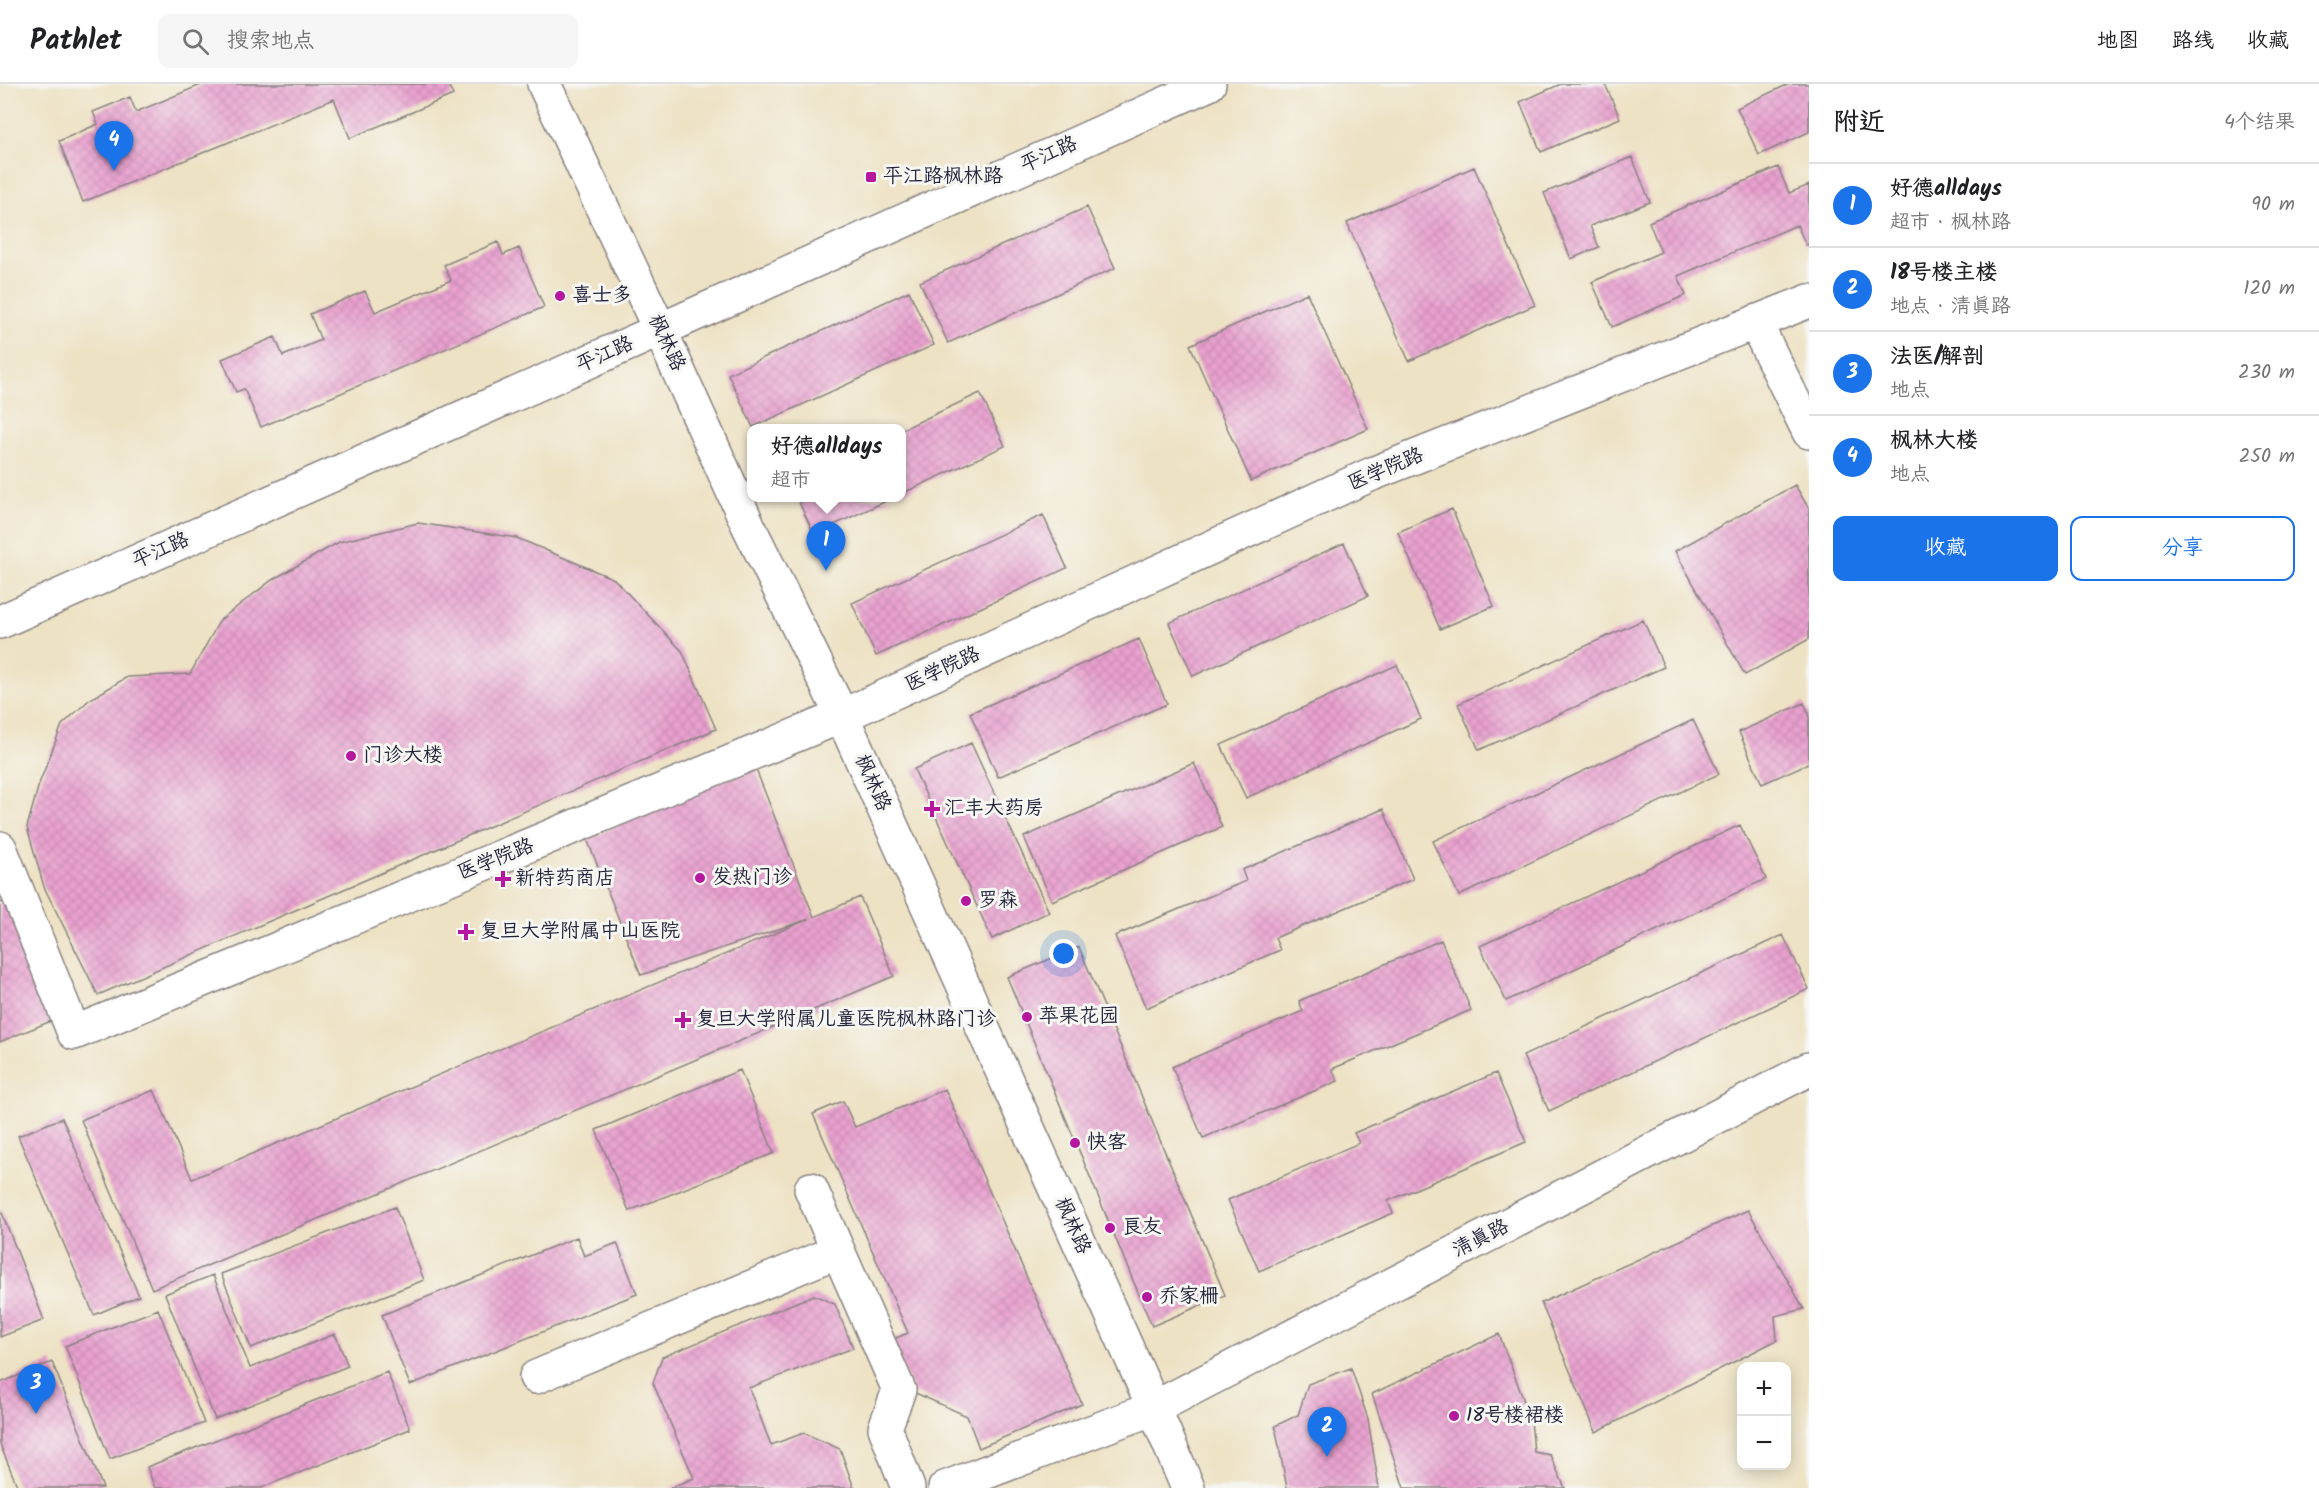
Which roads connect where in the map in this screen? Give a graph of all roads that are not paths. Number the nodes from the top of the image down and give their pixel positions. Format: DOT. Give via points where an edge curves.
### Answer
graph roads {
  1 [pos="544,84"];
  2 [pos="1209,84"];
  3 [pos="1809,301"];
  4 [pos="1755,322"];
  5 [pos="660,330"];
  6 [pos="1809,432"];
  7 [pos="0,622"];
  8 [pos="842,716"];
  9 [pos="0,848"];
  10 [pos="1809,1069"];
  11 [pos="811,1189"];
  12 [pos="838,1251"];
  13 [pos="536,1377"];
  14 [pos="1154,1408"];
  15 [pos="908,1488"];
  16 [pos="945,1488"];
  17 [pos="1188,1488"];
  1 -- 5 [label="street, 枫林路"];
  2 -- 5 [label="street, 平江路"];
  3 -- 4 [label="street, 医学院路"];
  4 -- 6 [label="street"];
  4 -- 8 [label="street, 医学院路" via="1372,474"];
  5 -- 7 [label="street, 平江路"];
  5 -- 8 [label="street, 枫林路" via="748,525"];
  8 -- 9 [label="street, 医学院路" via="74,1033"];
  8 -- 14 [label="street, 枫林路"];
  10 -- 14 [label="street, 清真路"];
  11 -- 12 [label="street"];
  12 -- 13 [label="street"];
  12 -- 15 [label="street" via="899,1390 885,1428"];
  14 -- 16 [label="street, 清真路"];
  14 -- 17 [label="street, 枫林路"];
}
